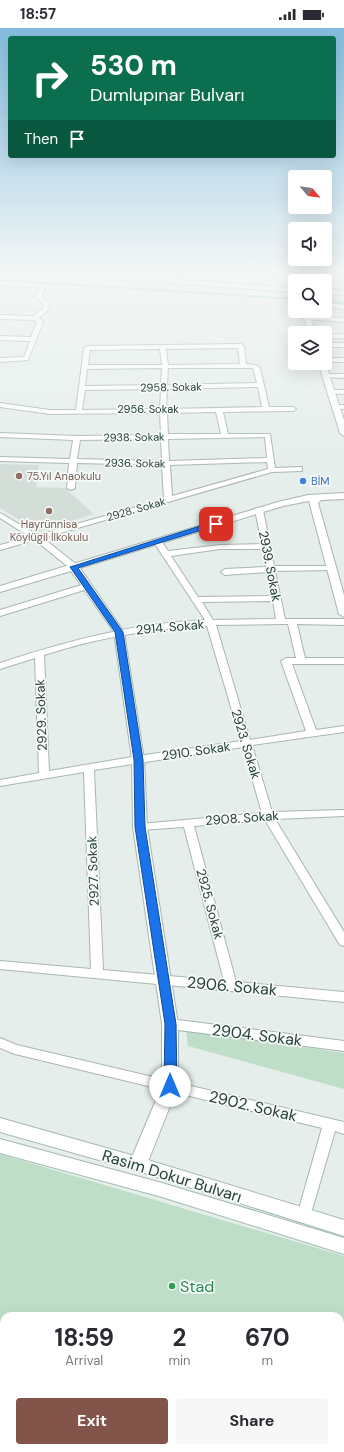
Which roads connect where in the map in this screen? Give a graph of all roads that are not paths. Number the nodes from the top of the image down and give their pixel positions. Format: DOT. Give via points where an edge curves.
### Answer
graph roads {
  1 [pos="2,338"];
  2 [pos="34,339"];
  3 [pos="0,345"];
  4 [pos="344,345"];
  5 [pos="332,346"];
  6 [pos="163,347"];
  7 [pos="0,360"];
  8 [pos="332,360"];
  9 [pos="344,360"];
  10 [pos="243,366"];
  11 [pos="84,367"];
  12 [pos="165,367"];
  13 [pos="324,370"];
  14 [pos="326,376"];
  15 [pos="344,376"];
  16 [pos="260,385"];
  17 [pos="164,387"];
  18 [pos="81,388"];
  19 [pos="331,392"];
  20 [pos="344,392"];
  21 [pos="2,405"];
  22 [pos="340,407"];
  23 [pos="266,408"];
  24 [pos="163,409"];
  25 [pos="219,409"];
  26 [pos="293,409"];
  27 [pos="78,410"];
  28 [pos="343,424"];
  29 [pos="344,433"];
  30 [pos="0,435"];
  31 [pos="164,436"];
  32 [pos="225,436"];
  33 [pos="77,438"];
  34 [pos="0,459"];
  35 [pos="271,460"];
  36 [pos="73,462"];
  37 [pos="166,463"];
  38 [pos="299,469"];
  39 [pos="272,470"];
  40 [pos="71,488"];
  41 [pos="344,496"];
  42 [pos="313,498"];
  43 [pos="168,500"];
  44 [pos="260,510"];
  45 [pos="0,515"];
  46 [pos="36,537"];
  47 [pos="157,541"];
  48 [pos="267,546"];
  49 [pos="0,548"];
  50 [pos="166,554"];
  51 [pos="74,567"];
  52 [pos="331,568"];
  53 [pos="271,569"];
  54 [pos="225,572"];
  55 [pos="88,586"];
  56 [pos="0,588"];
  57 [pos="277,598"];
  58 [pos="194,600"];
  59 [pos="0,613"];
  60 [pos="344,614"];
  61 [pos="281,622"];
  62 [pos="292,622"];
  63 [pos="344,622"];
  64 [pos="211,623"];
  65 [pos="119,632"];
  66 [pos="39,653"];
  67 [pos="301,661"];
  68 [pos="344,661"];
  69 [pos="0,666"];
  70 [pos="344,729"];
  71 [pos="312,733"];
  72 [pos="245,744"];
  73 [pos="138,760"];
  74 [pos="89,768"];
  75 [pos="44,776"];
  76 [pos="0,783"];
  77 [pos="344,813"];
  78 [pos="268,816"];
  79 [pos="188,822"];
  80 [pos="140,827"];
  81 [pos="344,942"];
  82 [pos="0,965"];
  83 [pos="97,974"];
  84 [pos="163,981"];
  85 [pos="231,985"];
  86 [pos="344,997"];
  87 [pos="170,1024"];
  88 [pos="0,1043"];
  89 [pos="344,1046"];
  90 [pos="170,1086"];
  91 [pos="330,1124"];
  92 [pos="0,1125"];
  93 [pos="344,1128"];
  94 [pos="0,1146"];
  95 [pos="138,1164"];
  96 [pos="304,1216"];
  97 [pos="344,1228"];
  98 [pos="344,1246"];
  1 -- 2 [label="street"];
  1 -- 3 [label="street"];
  2 -- 7 [label="street" via="26,360"];
  4 -- 5 [label="street"];
  6 -- 10 [label="street" via="241,346"];
  6 -- 11 [label="street" via="87,348"];
  6 -- 12 [label="street"];
  8 -- 9 [label="street"];
  10 -- 12 [label="street"];
  10 -- 16 [label="street" via="257,368"];
  11 -- 12 [label="street"];
  11 -- 18 [label="street"];
  12 -- 17 [label="street"];
  13 -- 14 [label="street"];
  14 -- 15 [label="street"];
  14 -- 19 [label="street"];
  16 -- 17 [label="street, 2958. Sokak"];
  16 -- 23 [label="street"];
  17 -- 18 [label="street, 2958. Sokak"];
  17 -- 24 [label="street"];
  18 -- 27 [label="street"];
  19 -- 20 [label="street"];
  19 -- 22 [label="street"];
  21 -- 27 [label="street, 2956. Sokak" via="50,412"];
  22 -- 28 [label="street"];
  23 -- 25 [label="street, 2956. Sokak"];
  23 -- 26 [label="street, 2956. Sokak"];
  24 -- 25 [label="street, 2956. Sokak"];
  24 -- 27 [label="street, 2956. Sokak"];
  24 -- 31 [label="street"];
  25 -- 32 [label="street"];
  28 -- 29 [label="street"];
  30 -- 33 [label="street, 2938. Sokak"];
  31 -- 32 [label="street, 2938. Sokak"];
  31 -- 33 [label="street, 2938. Sokak"];
  31 -- 37 [label="street"];
  32 -- 35 [label="street, 2938. Sokak" via="268,435"];
  33 -- 36 [label="street"];
  34 -- 36 [label="street, 2936. Sokak"];
  35 -- 37 [label="street, 2936. Sokak"];
  35 -- 39 [label="street"];
  36 -- 37 [label="street, 2936. Sokak"];
  36 -- 40 [label="street"];
  37 -- 43 [label="street"];
  38 -- 39 [label="street, 2928. Sokak"];
  39 -- 43 [label="street, 2928. Sokak"];
  41 -- 42 [label="street"];
  42 -- 44 [label="street"];
  42 -- 52 [label="street"];
  43 -- 46 [label="street, 2928. Sokak"];
  44 -- 47 [label="street"];
  44 -- 48 [label="street, 2939. Sokak"];
  45 -- 46 [label="street"];
  46 -- 49 [label="street, 2928. Sokak"];
  46 -- 51 [label="street"];
  47 -- 50 [label="street, 2923. Sokak"];
  47 -- 51 [label="street"];
  48 -- 50 [label="street" via="220,547"];
  48 -- 53 [label="street, 2939. Sokak"];
  50 -- 58 [label="street, 2923. Sokak"];
  51 -- 55 [label="street"];
  51 -- 56 [label="street"];
  52 -- 53 [label="street"];
  52 -- 60 [label="street"];
  53 -- 54 [label="street"];
  53 -- 57 [label="street, 2939. Sokak"];
  55 -- 59 [label="street"];
  55 -- 65 [label="street"];
  57 -- 58 [label="street"];
  57 -- 61 [label="street, 2939. Sokak"];
  58 -- 64 [label="street, 2923. Sokak"];
  61 -- 62 [label="street, 2914. Sokak"];
  61 -- 64 [label="street, 2914. Sokak"];
  62 -- 63 [label="street, 2914. Sokak"];
  62 -- 67 [label="street"];
  64 -- 65 [label="street, 2914. Sokak"];
  64 -- 72 [label="street, 2923. Sokak"];
  65 -- 66 [label="street, 2914. Sokak"];
  65 -- 73 [label="street"];
  66 -- 69 [label="street, 2914. Sokak"];
  66 -- 75 [label="street, 2929. Sokak"];
  67 -- 68 [label="street"];
  67 -- 71 [label="street" via="286,661"];
  70 -- 71 [label="street, 2910. Sokak"];
  71 -- 72 [label="street, 2910. Sokak"];
  72 -- 73 [label="street, 2910. Sokak"];
  72 -- 78 [label="street, 2923. Sokak"];
  73 -- 74 [label="street, 2910. Sokak"];
  73 -- 80 [label="street"];
  74 -- 75 [label="street, 2910. Sokak"];
  74 -- 83 [label="street, 2927. Sokak"];
  75 -- 76 [label="street, 2910. Sokak"];
  77 -- 78 [label="street, 2908. Sokak"];
  78 -- 79 [label="street, 2908. Sokak"];
  78 -- 81 [label="street, 2923. Sokak"];
  79 -- 80 [label="street, 2908. Sokak"];
  79 -- 85 [label="street, 2925. Sokak"];
  80 -- 84 [label="street"];
  82 -- 83 [label="street, 2906. Sokak"];
  83 -- 84 [label="street, 2906. Sokak"];
  84 -- 85 [label="street, 2906. Sokak"];
  84 -- 87 [label="street"];
  85 -- 86 [label="street, 2906. Sokak"];
  87 -- 89 [label="street, 2904. Sokak"];
  87 -- 90 [label="street"];
  88 -- 90 [label="street, 2902. Sokak" via="15,1049"];
  90 -- 91 [label="street, 2902. Sokak"];
  90 -- 95 [label="street"];
  91 -- 93 [label="street, 2902. Sokak"];
  91 -- 96 [label="street"];
  92 -- 95 [label="street, Rasim Dokur Bulvarı"];
  94 -- 98 [label="street" via="162,1190"];
  95 -- 96 [label="street, Rasim Dokur Bulvarı"];
  96 -- 97 [label="street, Rasim Dokur Bulvarı"];
}
